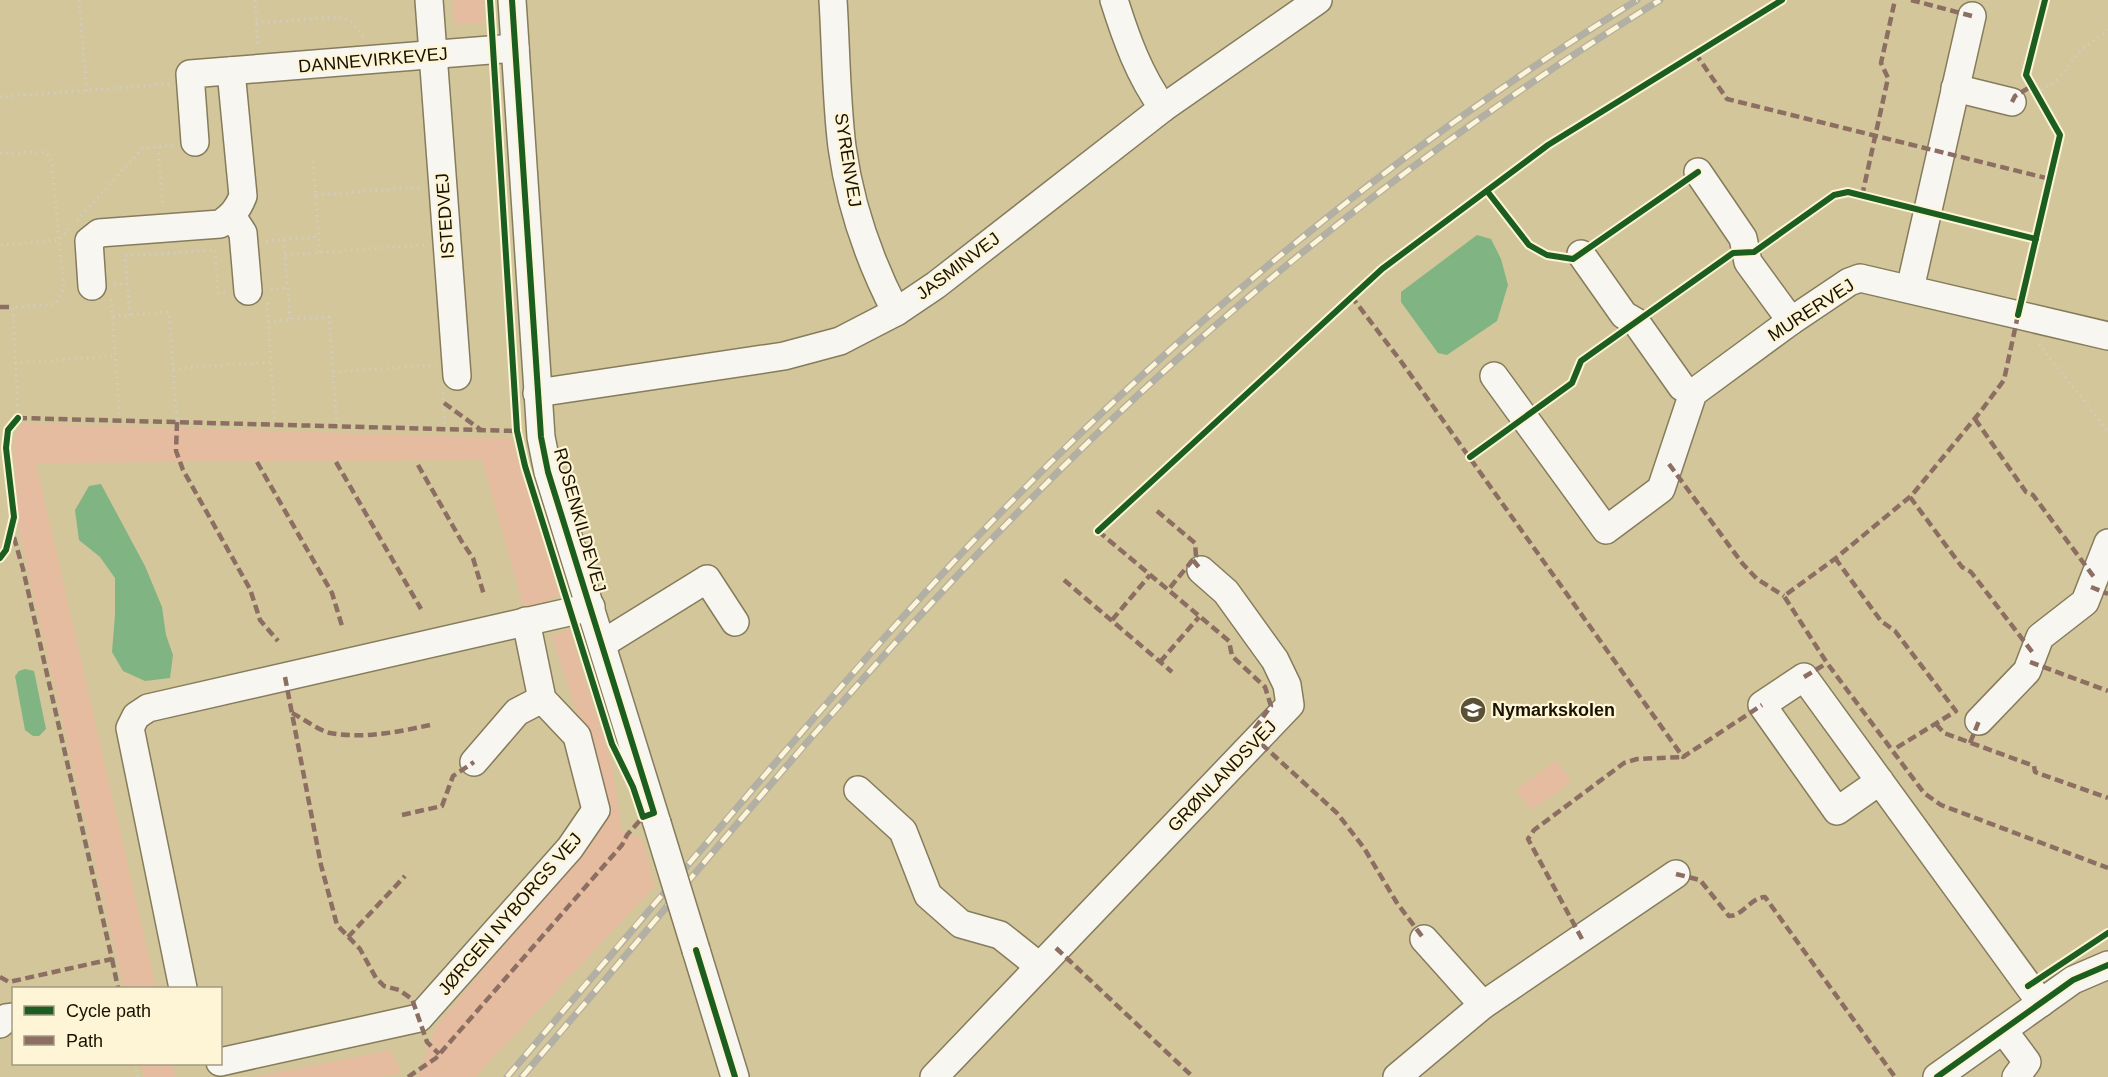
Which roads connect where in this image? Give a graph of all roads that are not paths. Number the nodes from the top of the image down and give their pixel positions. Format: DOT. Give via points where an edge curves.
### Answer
graph roads {
  1 [pos="429,0"];
  2 [pos="512,0"];
  3 [pos="833,0"];
  4 [pos="1114,0"];
  5 [pos="1318,0"];
  6 [pos="1972,16"];
  7 [pos="514,48"];
  8 [pos="432,55"];
  9 [pos="231,71"];
  10 [pos="1955,88"];
  11 [pos="2027,93"];
  12 [pos="1162,108"];
  13 [pos="195,142"];
  14 [pos="1698,172"];
  15 [pos="232,216"];
  16 [pos="1581,254"];
  17 [pos="1911,289"];
  18 [pos="257,290"];
  19 [pos="101,291"];
  20 [pos="896,312"];
  21 [pos="1791,321"];
  22 [pos="2108,336"];
  23 [pos="457,370"];
  24 [pos="1494,376"];
  25 [pos="537,393"];
  26 [pos="1693,393"];
  27 [pos="2108,543"];
  28 [pos="1201,570"];
  29 [pos="591,608"];
  30 [pos="526,621"];
  31 [pos="735,622"];
  32 [pos="602,644"];
  33 [pos="542,699"];
  34 [pos="1979,721"];
  35 [pos="474,762"];
  36 [pos="1880,781"];
  37 [pos="858,790"];
  38 [pos="1676,874"];
  39 [pos="1424,939"];
  40 [pos="2108,965"];
  41 [pos="1039,966"];
  42 [pos="183,987"];
  43 [pos="2041,1003"];
  44 [pos="1483,1005"];
  45 [pos="2002,1030"];
  46 [pos="222,1062"];
  47 [pos="2027,1072"];
  48 [pos="735,1077"];
  49 [pos="934,1077"];
  50 [pos="1397,1077"];
  51 [pos="1937,1077"];
  1 -- 8 [label="street, ISTEDVEJ"];
  2 -- 7 [label="street, ROSENKILDEVEJ"];
  3 -- 20 [label="street, SYRENVEJ" via="842,147 852,200 865,245"];
  4 -- 12 [label="street" via="1148,88"];
  5 -- 12 [label="street, JASMINVEJ"];
  6 -- 10 [label="street"];
  7 -- 8 [label="street, DANNEVIRKEVEJ"];
  7 -- 25 [label="street, ROSENKILDEVEJ"];
  8 -- 9 [label="street, DANNEVIRKEVEJ"];
  8 -- 23 [label="street, ISTEDVEJ"];
  9 -- 13 [label="street, DANNEVIRKEVEJ" via="190,74"];
  9 -- 15 [label="street" via="243,196"];
  10 -- 11 [label="street"];
  10 -- 17 [label="street"];
  12 -- 20 [label="street, JASMINVEJ"];
  14 -- 21 [label="street" via="1743,238 1748,262"];
  15 -- 18 [label="street" via="243,233"];
  15 -- 19 [label="street" via="220,224 99,233 89,241"];
  16 -- 26 [label="street" via="1682,387"];
  17 -- 21 [label="street, MURERVEJ" via="1860,278"];
  17 -- 22 [label="street, MURERVEJ"];
  20 -- 25 [label="street, JASMINVEJ" via="840,341 784,356"];
  21 -- 26 [label="street, MURERVEJ"];
  24 -- 26 [label="street" via="1606,530 1661,489"];
  25 -- 29 [label="street, ROSENKILDEVEJ" via="548,472"];
  27 -- 34 [label="street" via="2085,602 2040,637 2027,671"];
  28 -- 41 [label="street, GRØNLANDSVEJ" via="1226,592 1275,660 1287,685 1290,705"];
  29 -- 30 [label="street"];
  29 -- 32 [label="street, ROSENKILDEVEJ"];
  30 -- 33 [label="street"];
  30 -- 42 [label="street" via="148,708 136,716 130,728"];
  31 -- 32 [label="street" via="707,579"];
  32 -- 48 [label="street, ROSENKILDEVEJ, bridge"];
  33 -- 35 [label="street" via="517,712"];
  33 -- 46 [label="street, JØRGEN NYBORGS VEJ" via="577,736 596,810 570,848 419,1018"];
  36 -- 36 [label="street" via="1804,677 1762,705 1837,811"];
  36 -- 43 [label="street"];
  37 -- 41 [label="street" via="903,831 928,895 961,924 1000,935"];
  38 -- 44 [label="street"];
  39 -- 44 [label="street"];
  40 -- 43 [label="street" via="2073,980"];
  41 -- 49 [label="street, GRØNLANDSVEJ"];
  43 -- 45 [label="street"];
  44 -- 50 [label="street"];
  45 -- 47 [label="street"];
  45 -- 51 [label="street"];
}
